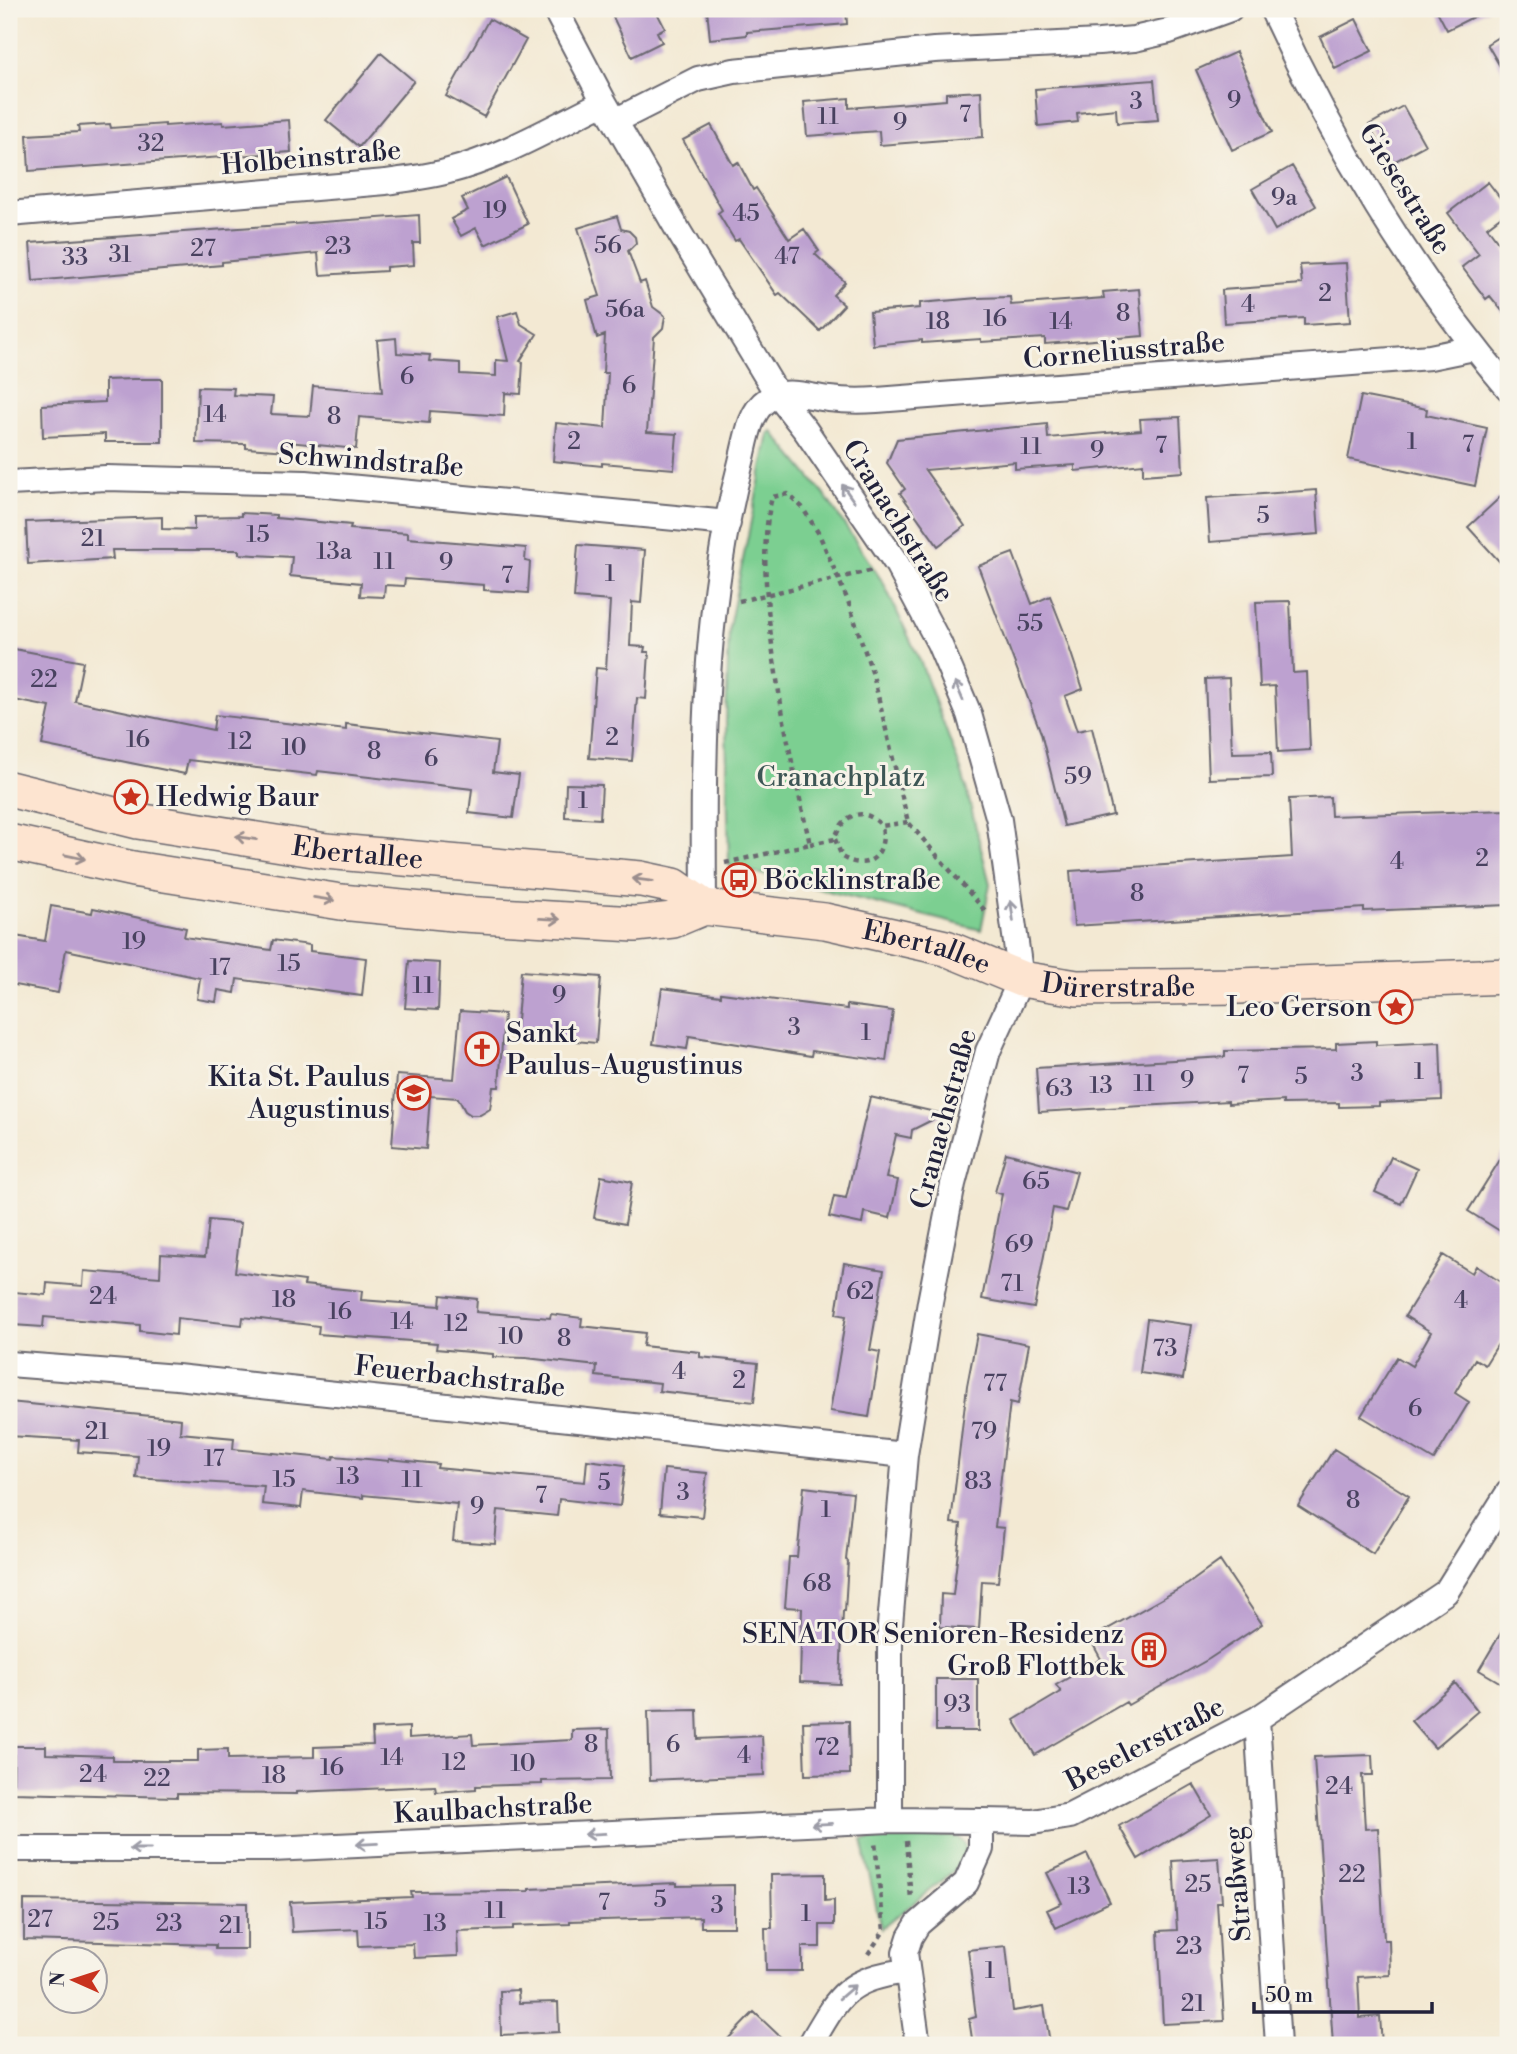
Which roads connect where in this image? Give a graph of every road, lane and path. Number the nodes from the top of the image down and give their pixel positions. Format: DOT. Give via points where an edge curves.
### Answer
graph roads {
  1 [pos="555,9"];
  2 [pos="1230,9"];
  3 [pos="1272,9"];
  4 [pos="609,111"];
  5 [pos="9,214"];
  6 [pos="1474,348"];
  7 [pos="1508,388"];
  8 [pos="777,394"];
  9 [pos="9,483"];
  10 [pos="728,523"];
  11 [pos="897,564"];
  12 [pos="839,578"];
  13 [pos="767,596"];
  14 [pos="714,607"];
  15 [pos="9,789"];
  16 [pos="908,822"];
  17 [pos="881,826"];
  18 [pos="835,839"];
  19 [pos="9,842"];
  20 [pos="810,845"];
  21 [pos="719,864"];
  22 [pos="704,907"];
  23 [pos="990,917"];
  24 [pos="1508,976"];
  25 [pos="1021,979"];
  26 [pos="9,1364"];
  27 [pos="905,1455"];
  28 [pos="1508,1493"];
  29 [pos="1257,1719"];
  30 [pos="890,1820"];
  31 [pos="981,1821"];
  32 [pos="9,1849"];
  33 [pos="918,1924"];
  34 [pos="907,1970"];
  35 [pos="860,1982"];
  36 [pos="810,2045"];
  37 [pos="918,2045"];
  38 [pos="1278,2045"];
  1 -- 4 [label="street, Cranachstraße"];
  2 -- 4 [label="street, Holbeinstraße" via="1180,28 1134,38 934,50 734,71"];
  3 -- 6 [label="street, Giesestraße" via="1301,73 1352,162"];
  4 -- 5 [label="street, Holbeinstraße" via="493,156 422,177"];
  4 -- 8 [label="street, Cranachstraße"];
  6 -- 7 [label="street, Giesestraße"];
  6 -- 8 [label="street, Corneliusstraße" via="1430,357 877,400"];
  8 -- 10 [label="street" via="755,414"];
  11 -- 8 [label="street, Cranachstraße, one-way"];
  9 -- 10 [label="street, Schwindstraße" via="106,478 306,483"];
  10 -- 14 [label="street"];
  11 -- 12 [label="path"];
  25 -- 11 [label="street, Cranachstraße, one-way" via="999,820 969,714 939,643"];
  12 -- 13 [label="path"];
  12 -- 13 [label="path" via="802,507 788,494 772,497 766,522"];
  12 -- 16 [label="path" via="873,676"];
  13 -- 14 [label="path"];
  13 -- 20 [label="path" via="786,737"];
  14 -- 22 [label="street" via="705,691"];
  22 -- 15 [label="main road, Ebertallee, one-way" via="674,886 641,879 326,851 138,821"];
  16 -- 17 [label="path"];
  16 -- 23 [label="path"];
  17 -- 18 [label="path" via="874,817 855,815 838,828"];
  17 -- 18 [label="path" via="882,847 869,862 842,857"];
  18 -- 20 [label="path"];
  19 -- 22 [label="main road, Ebertallee, one-way" via="133,869 341,902 463,914 635,924 673,920"];
  20 -- 21 [label="path"];
  22 -- 25 [label="main road, Ebertallee" via="825,921 946,948"];
  24 -- 25 [label="main road, Dürerstraße" via="1077,989"];
  25 -- 27 [label="street, Cranachstraße" via="988,1051 953,1184"];
  26 -- 27 [label="street, Feuerbachstraße" via="177,1377"];
  27 -- 30 [label="street, Cranachstraße" via="890,1625"];
  28 -- 29 [label="street, Beselerstraße" via="1446,1592"];
  29 -- 31 [label="street, Beselerstraße" via="1070,1816 1033,1822"];
  29 -- 38 [label="street, Straßweg"];
  30 -- 31 [label="street, Kaulbachstraße"];
  30 -- 32 [label="street, Kaulbachstraße, one-way" via="272,1849"];
  30 -- 33 [label="path"];
  30 -- 35 [label="path" via="884,1931 858,1963"];
  31 -- 33 [label="street" via="981,1849 966,1883"];
  33 -- 34 [label="street" via="905,1953"];
  34 -- 35 [label="street"];
  34 -- 37 [label="street"];
  36 -- 35 [label="street, one-way" via="833,2005"];
}
